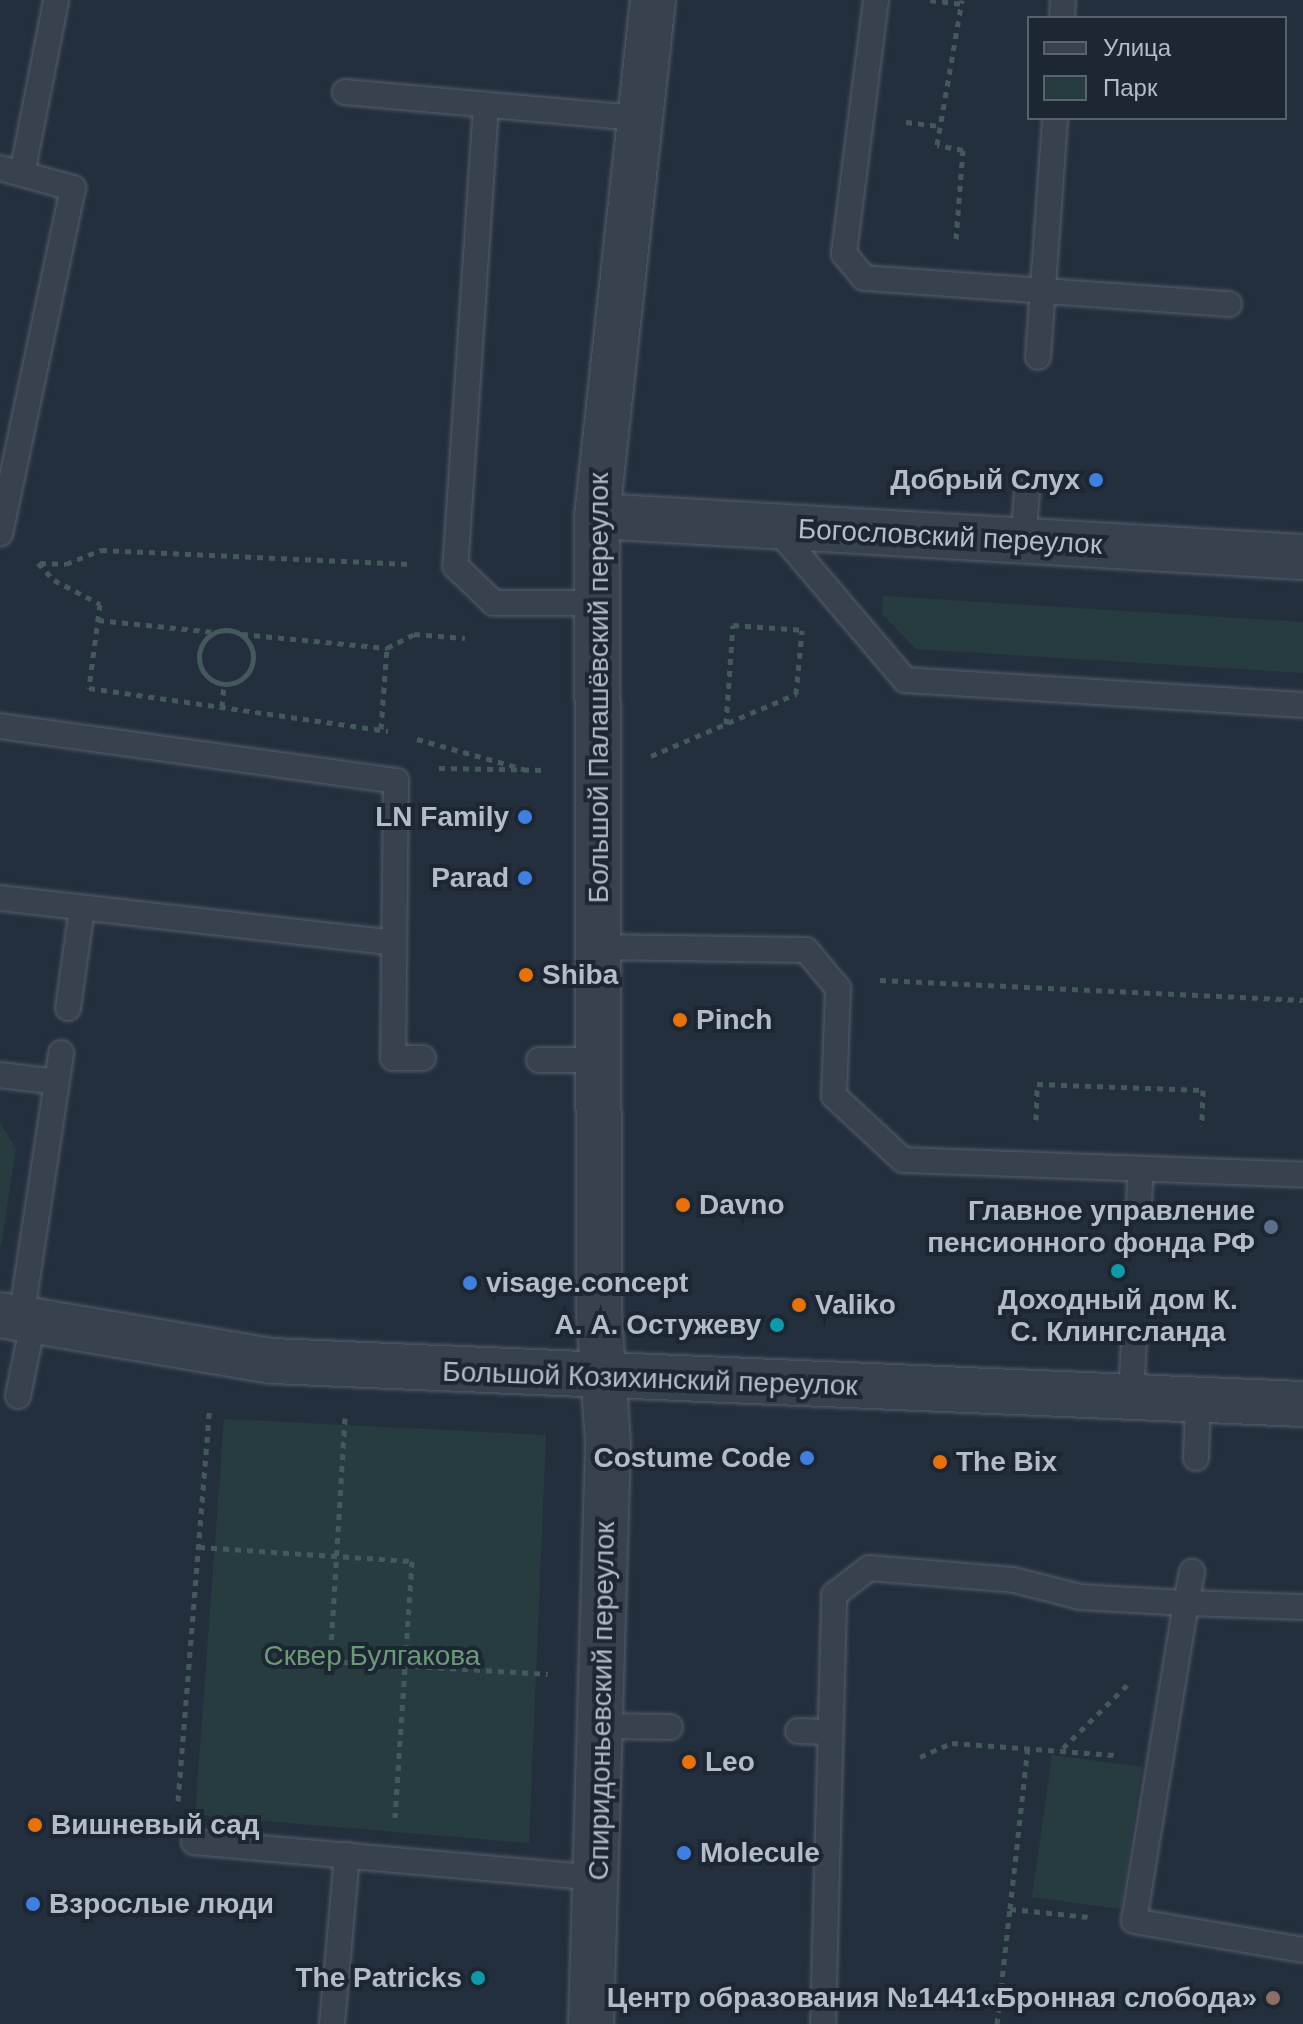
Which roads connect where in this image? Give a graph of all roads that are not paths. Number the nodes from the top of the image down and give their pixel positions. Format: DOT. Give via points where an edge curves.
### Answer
graph roads {
  1 [pos="56,0"];
  2 [pos="653,0"];
  3 [pos="876,0"];
  4 [pos="345,92"];
  5 [pos="486,105"];
  6 [pos="635,118"];
  7 [pos="1055,120"];
  8 [pos="11,171"];
  9 [pos="1043,291"];
  10 [pos="1229,304"];
  11 [pos="1038,357"];
  12 [pos="1027,492"];
  13 [pos="597,516"];
  14 [pos="775,527"];
  15 [pos="0,533"];
  16 [pos="1023,541"];
  17 [pos="1303,557"];
  18 [pos="597,603"];
  19 [pos="1303,705"];
  20 [pos="0,726"];
  21 [pos="0,898"];
  22 [pos="82,908"];
  23 [pos="393,943"];
  24 [pos="599,947"];
  25 [pos="68,1008"];
  26 [pos="61,1053"];
  27 [pos="423,1058"];
  28 [pos="539,1060"];
  29 [pos="598,1060"];
  30 [pos="0,1075"];
  31 [pos="57,1082"];
  32 [pos="1140,1169"];
  33 [pos="1303,1175"];
  34 [pos="1139,1206"];
  35 [pos="18,1319"];
  36 [pos="1134,1339"];
  37 [pos="602,1378"];
  38 [pos="18,1396"];
  39 [pos="1131,1398"];
  40 [pos="1198,1401"];
  41 [pos="1303,1404"];
  42 [pos="1196,1458"];
  43 [pos="1192,1572"];
  44 [pos="1186,1603"];
  45 [pos="1303,1607"];
  46 [pos="604,1726"];
  47 [pos="670,1727"];
  48 [pos="798,1731"];
  49 [pos="829,1732"];
  50 [pos="194,1842"];
  51 [pos="347,1855"];
  52 [pos="599,1878"];
  53 [pos="1303,1950"];
  54 [pos="332,2024"];
  55 [pos="591,2024"];
  56 [pos="823,2024"];
  1 -- 8 [label="lane"];
  2 -- 6 [label="street, Большой Палашёвский переулок"];
  3 -- 9 [label="lane" via="844,254 864,278"];
  4 -- 5 [label="lane"];
  5 -- 6 [label="lane"];
  5 -- 18 [label="lane" via="455,566 494,603"];
  6 -- 13 [label="street, Большой Палашёвский переулок"];
  7 -- 9 [label="lane"];
  8 -- 15 [label="lane" via="73,188"];
  9 -- 10 [label="lane"];
  9 -- 11 [label="lane"];
  12 -- 16 [label="lane"];
  13 -- 14 [label="street, Богословский переулок"];
  13 -- 18 [label="street, Большой Палашёвский переулок"];
  14 -- 16 [label="street, Богословский переулок"];
  14 -- 19 [label="lane" via="905,680"];
  16 -- 17 [label="street, Богословский переулок"];
  18 -- 24 [label="street, Большой Палашёвский переулок"];
  20 -- 23 [label="lane" via="396,781"];
  21 -- 22 [label="lane"];
  22 -- 23 [label="lane"];
  22 -- 25 [label="lane"];
  23 -- 27 [label="lane" via="393,1058"];
  24 -- 29 [label="street, Большой Палашёвский переулок"];
  24 -- 32 [label="lane" via="806,950 838,988 834,1096 903,1160"];
  26 -- 31 [label="lane"];
  28 -- 29 [label="lane"];
  29 -- 37 [label="street, Большой Палашёвский переулок"];
  30 -- 31 [label="lane"];
  31 -- 35 [label="lane"];
  32 -- 33 [label="lane"];
  32 -- 34 [label="lane"];
  35 -- 37 [label="street, Большой Козихинский переулок" via="272,1361"];
  35 -- 38 [label="lane"];
  36 -- 39 [label="lane"];
  37 -- 39 [label="street, Большой Козихинский переулок"];
  37 -- 46 [label="street, Спиридоньевский переулок"];
  39 -- 40 [label="street, Большой Козихинский переулок"];
  40 -- 41 [label="street, Большой Козихинский переулок"];
  40 -- 42 [label="lane"];
  43 -- 44 [label="lane"];
  44 -- 45 [label="lane"];
  44 -- 49 [label="lane" via="1080,1597 1014,1580 869,1568 834,1595"];
  44 -- 53 [label="lane" via="1134,1921"];
  46 -- 47 [label="lane"];
  46 -- 52 [label="street, Спиридоньевский переулок"];
  48 -- 49 [label="lane"];
  49 -- 56 [label="lane"];
  50 -- 51 [label="lane"];
  51 -- 52 [label="lane"];
  51 -- 54 [label="lane"];
  52 -- 55 [label="street, Спиридоньевский переулок"];
}
